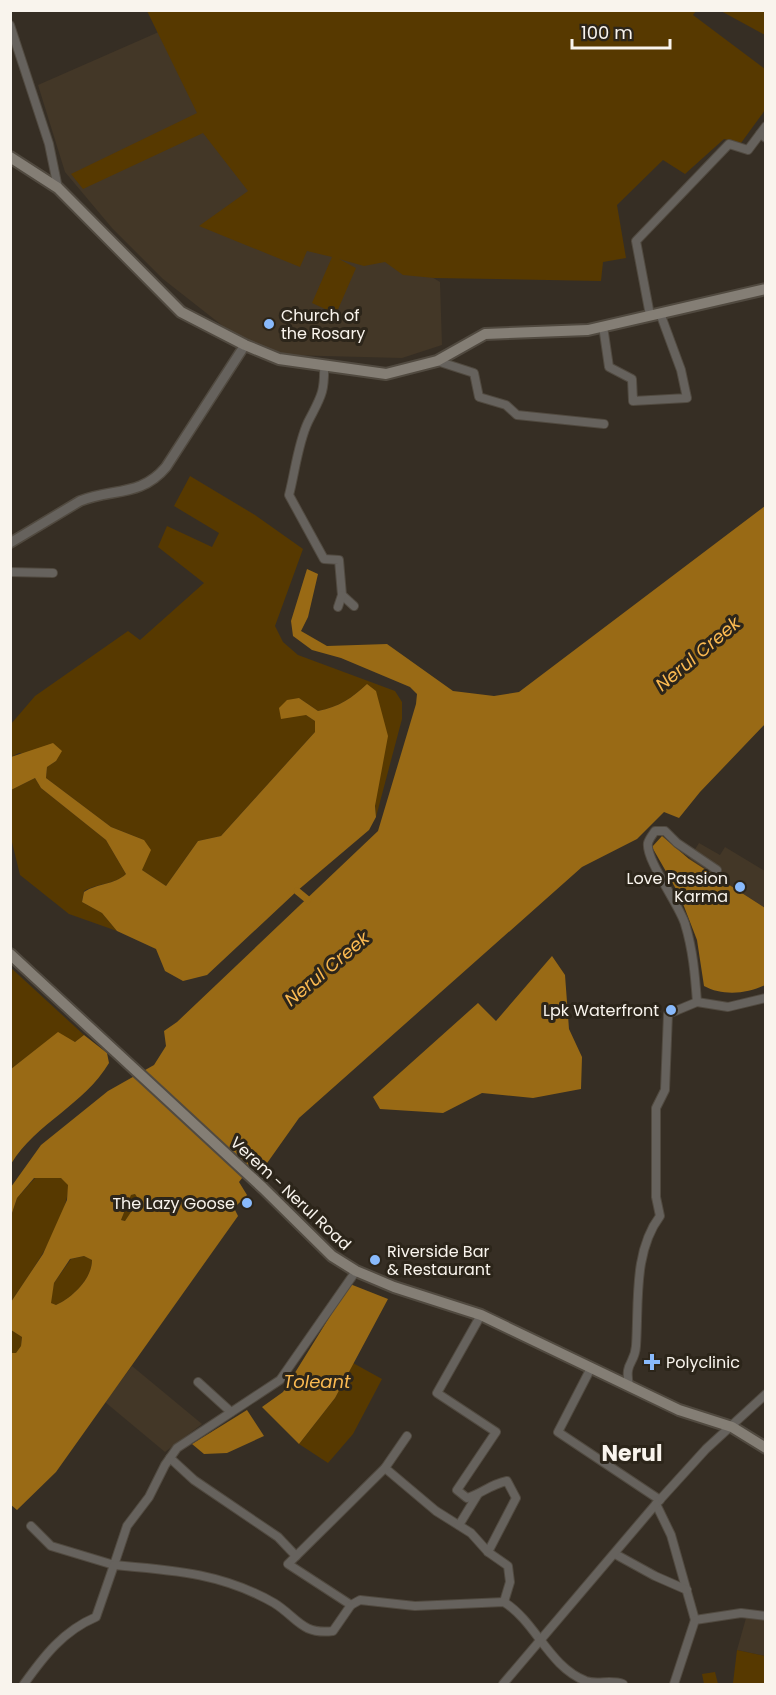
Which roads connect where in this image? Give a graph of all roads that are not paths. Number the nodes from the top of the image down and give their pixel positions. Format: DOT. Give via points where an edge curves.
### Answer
graph roads {
  1 [pos="10,25"];
  2 [pos="764,133"];
  3 [pos="10,157"];
  4 [pos="58,188"];
  5 [pos="765,289"];
  6 [pos="655,314"];
  7 [pos="603,326"];
  8 [pos="245,345"];
  9 [pos="437,361"];
  10 [pos="324,365"];
  11 [pos="604,424"];
  12 [pos="10,543"];
  13 [pos="10,572"];
  14 [pos="53,573"];
  15 [pos="342,595"];
  16 [pos="354,606"];
  17 [pos="338,607"];
  18 [pos="717,870"];
  19 [pos="10,954"];
  20 [pos="765,998"];
  21 [pos="697,1002"];
  22 [pos="356,1271"];
  23 [pos="481,1315"];
  24 [pos="591,1368"];
  25 [pos="198,1382"];
  26 [pos="629,1385"];
  27 [pos="765,1394"];
  28 [pos="231,1412"];
  29 [pos="732,1427"];
  30 [pos="406,1436"];
  31 [pos="765,1448"];
  32 [pos="170,1458"];
  33 [pos="384,1467"];
  34 [pos="478,1494"];
  35 [pos="658,1502"];
  36 [pos="459,1525"];
  37 [pos="31,1526"];
  38 [pos="488,1552"];
  39 [pos="615,1554"];
  40 [pos="296,1556"];
  41 [pos="114,1565"];
  42 [pos="687,1590"];
  43 [pos="504,1602"];
  44 [pos="351,1605"];
  45 [pos="765,1616"];
  46 [pos="694,1620"];
  47 [pos="539,1639"];
  48 [pos="24,1684"];
  49 [pos="503,1684"];
  50 [pos="623,1684"];
  51 [pos="674,1684"];
  1 -- 4 [label="street" via="49,144"];
  2 -- 6 [label="street" via="748,150 729,144 636,241"];
  3 -- 4 [label="main road"];
  4 -- 8 [label="main road" via="181,312"];
  5 -- 6 [label="main road"];
  6 -- 7 [label="main road"];
  6 -- 7 [label="street" via="681,370 687,398 633,401 632,378 609,367"];
  7 -- 9 [label="main road" via="484,334"];
  8 -- 10 [label="main road" via="279,359"];
  8 -- 12 [label="street" via="166,467 152,482 80,501"];
  9 -- 10 [label="main road" via="386,374"];
  9 -- 11 [label="street" via="474,374 479,397 506,405 517,415"];
  10 -- 15 [label="street" via="325,386 308,423 289,495 324,560 339,560"];
  13 -- 14 [label="street"];
  15 -- 16 [label="street"];
  15 -- 17 [label="street"];
  18 -- 21 [label="street" via="665,831 655,831 649,842 658,872 684,921 694,959"];
  19 -- 22 [label="main road, Verem - Nerul Road" via="332,1256"];
  20 -- 21 [label="street" via="728,1007"];
  21 -- 26 [label="street" via="668,1014 665,1090 657,1108 656,1197 660,1216 652,1227 638,1282 636,1349 626,1370"];
  22 -- 23 [label="main road, Verem - Nerul Road"];
  22 -- 28 [label="street" via="280,1380"];
  23 -- 24 [label="main road, Verem - Nerul Road"];
  23 -- 34 [label="street" via="437,1393 496,1432 457,1490 467,1498"];
  24 -- 26 [label="main road, Verem - Nerul Road"];
  24 -- 35 [label="street" via="558,1432"];
  25 -- 28 [label="street"];
  26 -- 29 [label="main road, Verem - Nerul Road" via="679,1410"];
  27 -- 29 [label="street"];
  28 -- 32 [label="street" via="177,1448"];
  29 -- 31 [label="main road, Verem - Nerul Road"];
  29 -- 35 [label="street" via="706,1449"];
  30 -- 33 [label="street"];
  32 -- 40 [label="street" via="194,1480 278,1537"];
  32 -- 41 [label="street" via="149,1497 127,1526"];
  33 -- 36 [label="street"];
  33 -- 40 [label="street"];
  34 -- 36 [label="street"];
  34 -- 38 [label="street" via="488,1485 507,1481 516,1498"];
  35 -- 39 [label="street"];
  35 -- 42 [label="street"];
  36 -- 38 [label="street"];
  37 -- 41 [label="street" via="51,1546"];
  38 -- 43 [label="street" via="508,1566 510,1582"];
  39 -- 42 [label="street"];
  39 -- 47 [label="street"];
  40 -- 44 [label="street" via="288,1564"];
  41 -- 44 [label="street" via="190,1571 210,1577 276,1604 295,1622 322,1633 333,1631"];
  41 -- 48 [label="street" via="96,1617 76,1625 46,1653"];
  42 -- 46 [label="street"];
  43 -- 44 [label="street" via="415,1606 368,1599"];
  43 -- 47 [label="street" via="516,1609"];
  45 -- 46 [label="street" via="741,1613"];
  46 -- 51 [label="street"];
  47 -- 49 [label="street"];
  47 -- 50 [label="street" via="565,1666 587,1681 614,1680"];
}
